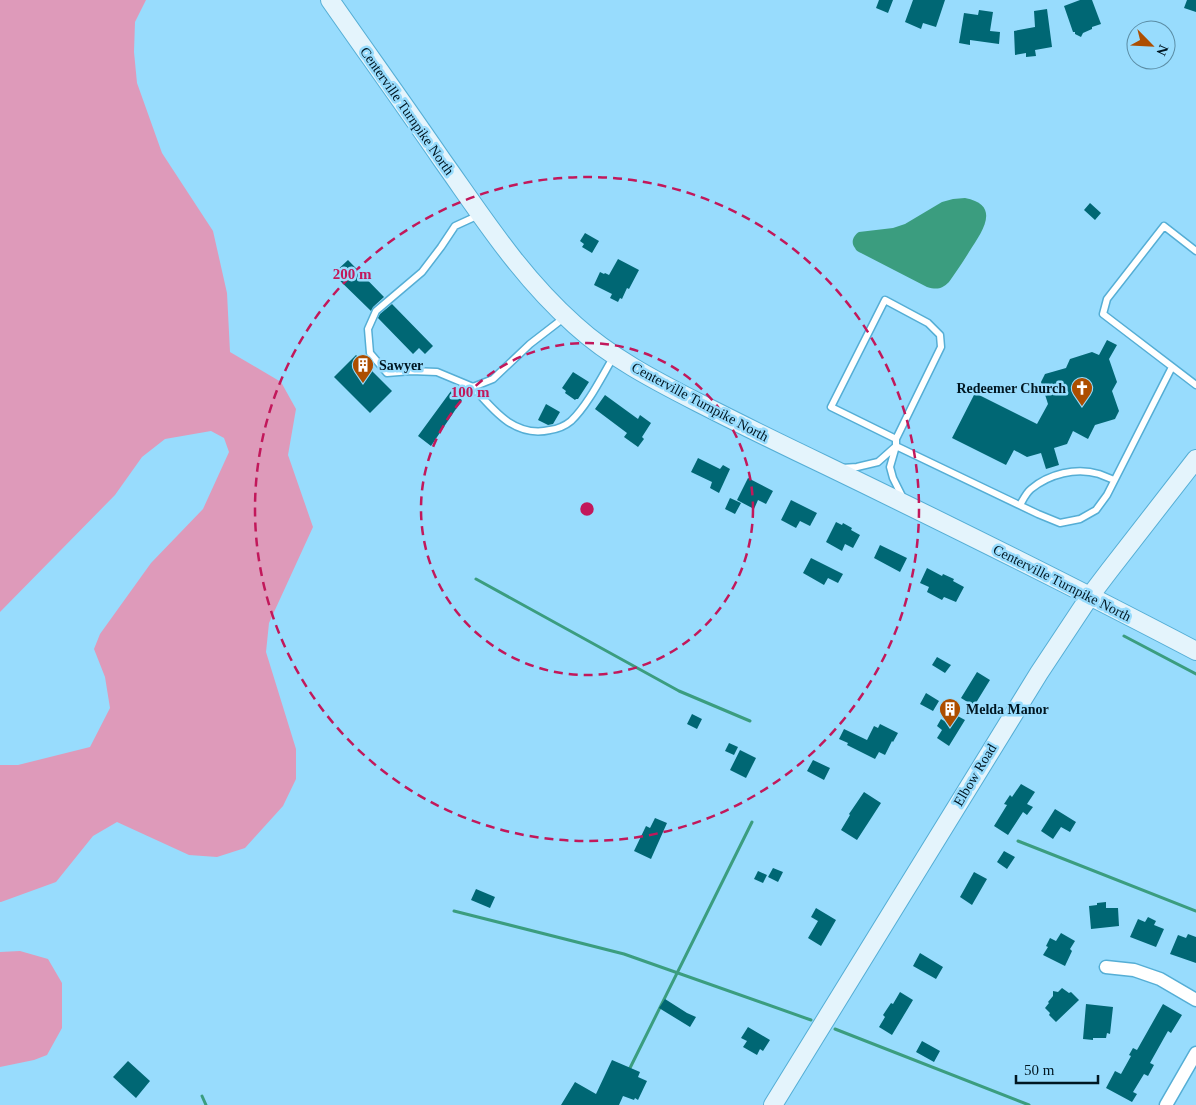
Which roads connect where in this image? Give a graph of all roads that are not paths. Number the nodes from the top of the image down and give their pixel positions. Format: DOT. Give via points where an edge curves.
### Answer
graph roads {
  1 [pos="330,0"];
  2 [pos="480,215"];
  3 [pos="1196,251"];
  4 [pos="566,316"];
  5 [pos="615,355"];
  6 [pos="1172,367"];
  7 [pos="1195,383"];
  8 [pos="473,388"];
  9 [pos="896,442"];
  10 [pos="1196,458"];
  11 [pos="834,469"];
  12 [pos="1114,480"];
  13 [pos="906,504"];
  14 [pos="1020,505"];
  15 [pos="1090,596"];
  16 [pos="1196,651"];
  17 [pos="1106,967"];
  18 [pos="1196,1000"];
  19 [pos="1196,1053"];
  20 [pos="773,1105"];
  21 [pos="1166,1105"];
  1 -- 2 [label="main road, Centerville Turnpike North"];
  2 -- 4 [label="main road, Centerville Turnpike North" via="519,267"];
  2 -- 8 [label="lane" via="455,226 422,272 376,310 368,329 370,353 387,373 437,372"];
  3 -- 6 [label="lane" via="1164,226 1106,299 1103,314"];
  4 -- 5 [label="main road, Centerville Turnpike North"];
  4 -- 8 [label="lane" via="493,378"];
  5 -- 8 [label="lane" via="578,414 557,429 542,432 514,427"];
  5 -- 11 [label="main road, Centerville Turnpike North" via="670,389"];
  6 -- 7 [label="lane"];
  6 -- 12 [label="lane"];
  9 -- 9 [label="lane" via="941,347 940,335 928,322 885,300 831,407"];
  9 -- 11 [label="lane" via="878,462"];
  9 -- 13 [label="lane" via="890,467"];
  9 -- 14 [label="lane"];
  10 -- 15 [label="main road, Elbow Road"];
  11 -- 13 [label="main road, Centerville Turnpike North"];
  12 -- 14 [label="lane" via="1084,471 1067,472 1047,478 1030,490"];
  12 -- 14 [label="lane" via="1096,510 1080,519 1060,523"];
  13 -- 15 [label="main road, Centerville Turnpike North"];
  15 -- 16 [label="main road, Centerville Turnpike North"];
  15 -- 20 [label="main road, Elbow Road" via="1008,722"];
  17 -- 18 [label="street" via="1134,970 1160,979"];
  19 -- 21 [label="street"];
}
